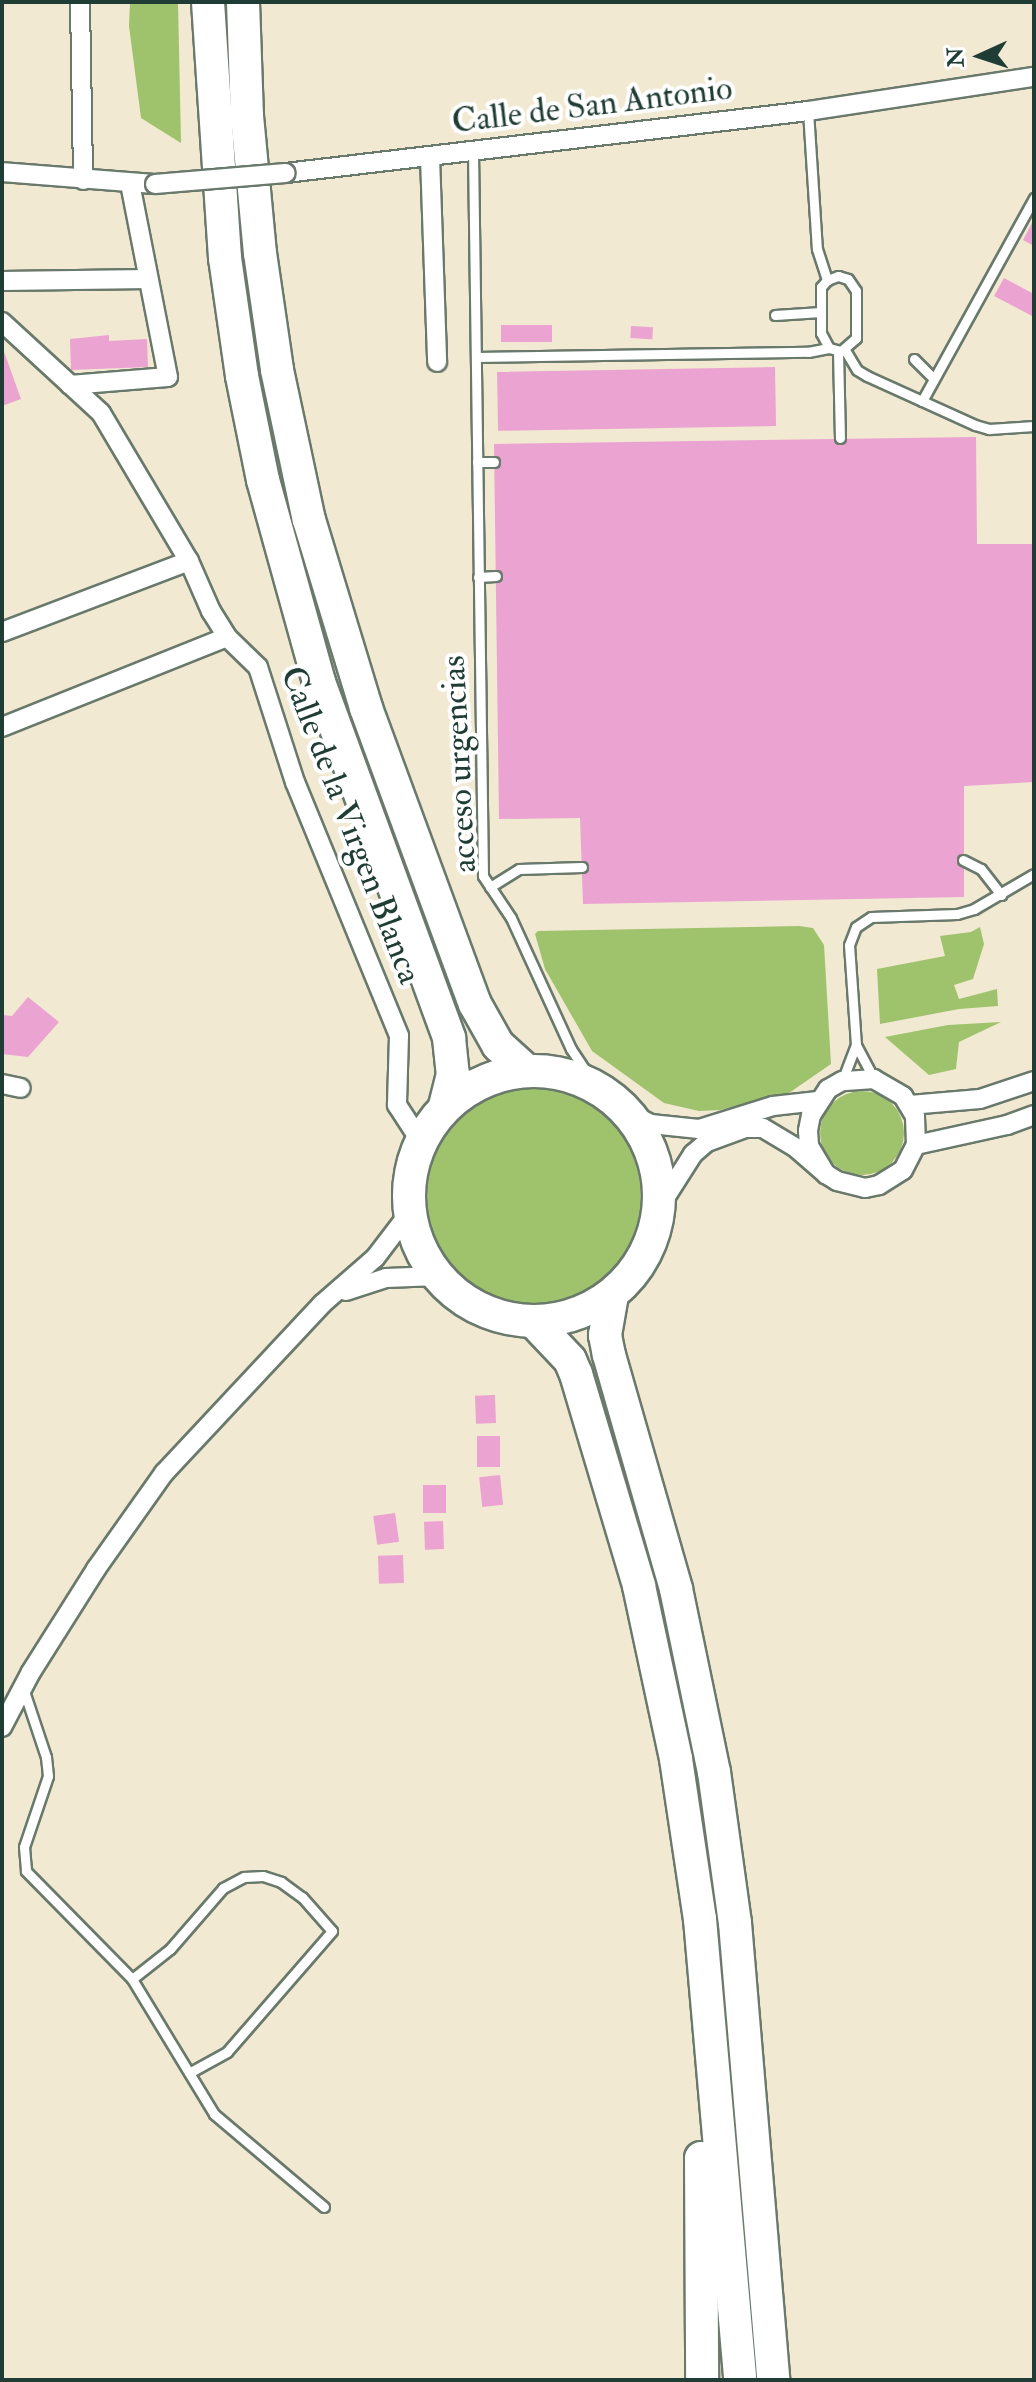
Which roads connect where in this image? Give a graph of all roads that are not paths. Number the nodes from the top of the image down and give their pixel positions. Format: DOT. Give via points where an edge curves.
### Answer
graph roads {
  1 [pos="80,2"];
  2 [pos="208,2"];
  3 [pos="243,2"];
  4 [pos="1034,77"];
  5 [pos="808,111"];
  6 [pos="473,151"];
  7 [pos="430,157"];
  8 [pos="2,172"];
  9 [pos="83,180"];
  10 [pos="130,183"];
  11 [pos="1034,198"];
  12 [pos="148,279"];
  13 [pos="827,280"];
  14 [pos="2,281"];
  15 [pos="821,312"];
  16 [pos="775,315"];
  17 [pos="2,322"];
  18 [pos="837,349"];
  19 [pos="476,357"];
  20 [pos="914,359"];
  21 [pos="437,362"];
  22 [pos="932,377"];
  23 [pos="70,385"];
  24 [pos="922,401"];
  25 [pos="1034,426"];
  26 [pos="840,438"];
  27 [pos="477,462"];
  28 [pos="494,462"];
  29 [pos="189,561"];
  30 [pos="496,576"];
  31 [pos="478,577"];
  32 [pos="2,632"];
  33 [pos="227,637"];
  34 [pos="2,727"];
  35 [pos="963,860"];
  36 [pos="582,867"];
  37 [pos="1034,874"];
  38 [pos="490,887"];
  39 [pos="1001,895"];
  40 [pos="856,1045"];
  41 [pos="526,1070"];
  42 [pos="874,1079"];
  43 [pos="842,1081"];
  44 [pos="1034,1081"];
  45 [pos="2,1084"];
  46 [pos="595,1085"];
  47 [pos="21,1088"];
  48 [pos="818,1101"];
  49 [pos="910,1105"];
  50 [pos="445,1107"];
  51 [pos="629,1113"];
  52 [pos="1034,1115"];
  53 [pos="421,1142"];
  54 [pos="916,1145"];
  55 [pos="826,1174"];
  56 [pos="660,1206"];
  57 [pos="410,1212"];
  58 [pos="438,1276"];
  59 [pos="612,1295"];
  60 [pos="322,1304"];
  61 [pos="534,1322"];
  62 [pos="23,1688"];
  63 [pos="2,1727"];
  64 [pos="132,1979"];
  65 [pos="707,2023"];
  66 [pos="189,2073"];
  67 [pos="324,2207"];
  68 [pos="768,2319"];
  69 [pos="702,2380"];
  70 [pos="740,2380"];
  71 [pos="773,2380"];
  72 [pos="784,2380"];
  1 -- 9 [label="street"];
  2 -- 50 [label="highway" via="225,258 263,480 319,682 449,1038 453,1074"];
  3 -- 41 [label="highway" via="247,116 264,280 287,421 321,565 375,735 475,1004 498,1045"];
  4 -- 5 [label="street, Calle de San Antonio"];
  5 -- 6 [label="street, Calle de San Antonio"];
  5 -- 13 [label="lane" via="817,249"];
  6 -- 7 [label="street, Calle de San Antonio"];
  6 -- 19 [label="lane, acceso urgencias"];
  7 -- 10 [label="street, Calle de San Antonio, bridge"];
  7 -- 21 [label="street"];
  8 -- 9 [label="street, Calle de San Antonio"];
  9 -- 10 [label="street, Calle de San Antonio"];
  10 -- 12 [label="street"];
  11 -- 22 [label="lane"];
  12 -- 14 [label="street"];
  12 -- 23 [label="street" via="168,377"];
  13 -- 15 [label="lane" via="820,291"];
  13 -- 18 [label="lane" via="843,277 856,291 856,338"];
  15 -- 16 [label="lane"];
  15 -- 18 [label="lane" via="822,339"];
  17 -- 23 [label="street, Calle de la Virgen Blanca"];
  18 -- 19 [label="lane"];
  18 -- 24 [label="lane" via="857,370"];
  18 -- 26 [label="lane"];
  19 -- 27 [label="lane, acceso urgencias"];
  20 -- 22 [label="lane"];
  22 -- 24 [label="lane"];
  23 -- 29 [label="street, Calle de la Virgen Blanca" via="101,413"];
  24 -- 25 [label="lane" via="989,429"];
  27 -- 28 [label="lane"];
  27 -- 31 [label="lane, acceso urgencias"];
  29 -- 32 [label="street"];
  29 -- 33 [label="street, Calle de la Virgen Blanca"];
  30 -- 31 [label="lane"];
  31 -- 38 [label="lane, acceso urgencias" via="483,876"];
  33 -- 34 [label="street"];
  33 -- 53 [label="street, Calle de la Virgen Blanca" via="258,667 270,698 295,782 399,1036 397,1105"];
  35 -- 39 [label="lane" via="981,869"];
  36 -- 38 [label="lane" via="519,869"];
  37 -- 39 [label="lane"];
  38 -- 46 [label="lane, acceso urgencias" via="511,918 571,1049"];
  39 -- 40 [label="lane" via="957,914 871,917 856,927 849,945"];
  40 -- 42 [label="lane"];
  40 -- 43 [label="lane"];
  41 -- 46 [label="highway" via="561,1073"];
  41 -- 50 [label="highway" via="482,1081"];
  42 -- 43 [label="street"];
  42 -- 49 [label="street" via="890,1085"];
  43 -- 48 [label="street"];
  44 -- 49 [label="street" via="980,1099"];
  45 -- 47 [label="street"];
  46 -- 51 [label="highway"];
  48 -- 51 [label="street" via="773,1106 699,1129 651,1124"];
  48 -- 55 [label="street" via="809,1146"];
  49 -- 54 [label="street"];
  50 -- 53 [label="highway"];
  51 -- 56 [label="highway" via="653,1156"];
  52 -- 54 [label="street"];
  53 -- 57 [label="highway" via="413,1164"];
  54 -- 55 [label="street" via="903,1170 879,1185 851,1186"];
  55 -- 56 [label="street" via="763,1128 745,1128 707,1142 693,1154"];
  56 -- 59 [label="highway" via="652,1241 634,1273"];
  57 -- 58 [label="highway" via="415,1235"];
  57 -- 60 [label="street" via="375,1258"];
  58 -- 60 [label="street" via="386,1278 358,1285"];
  58 -- 61 [label="highway" via="484,1311"];
  59 -- 61 [label="highway" via="575,1315"];
  59 -- 68 [label="highway" via="605,1335 609,1355 676,1589 714,1772 737,1939"];
  60 -- 62 [label="street" via="164,1473 96,1569"];
  61 -- 65 [label="highway" via="570,1360 576,1374 639,1586 676,1759 700,1919"];
  62 -- 63 [label="street"];
  62 -- 64 [label="lane" via="48,1776 24,1847 26,1871"];
  64 -- 66 [label="lane"];
  64 -- 66 [label="lane" via="170,1949 223,1888 244,1877 281,1882 332,1931 227,2052"];
  65 -- 69 [label="highway" via="700,2128"];
  65 -- 70 [label="highway"];
  66 -- 67 [label="lane" via="214,2114"];
  68 -- 71 [label="highway"];
  68 -- 72 [label="highway"];
}
